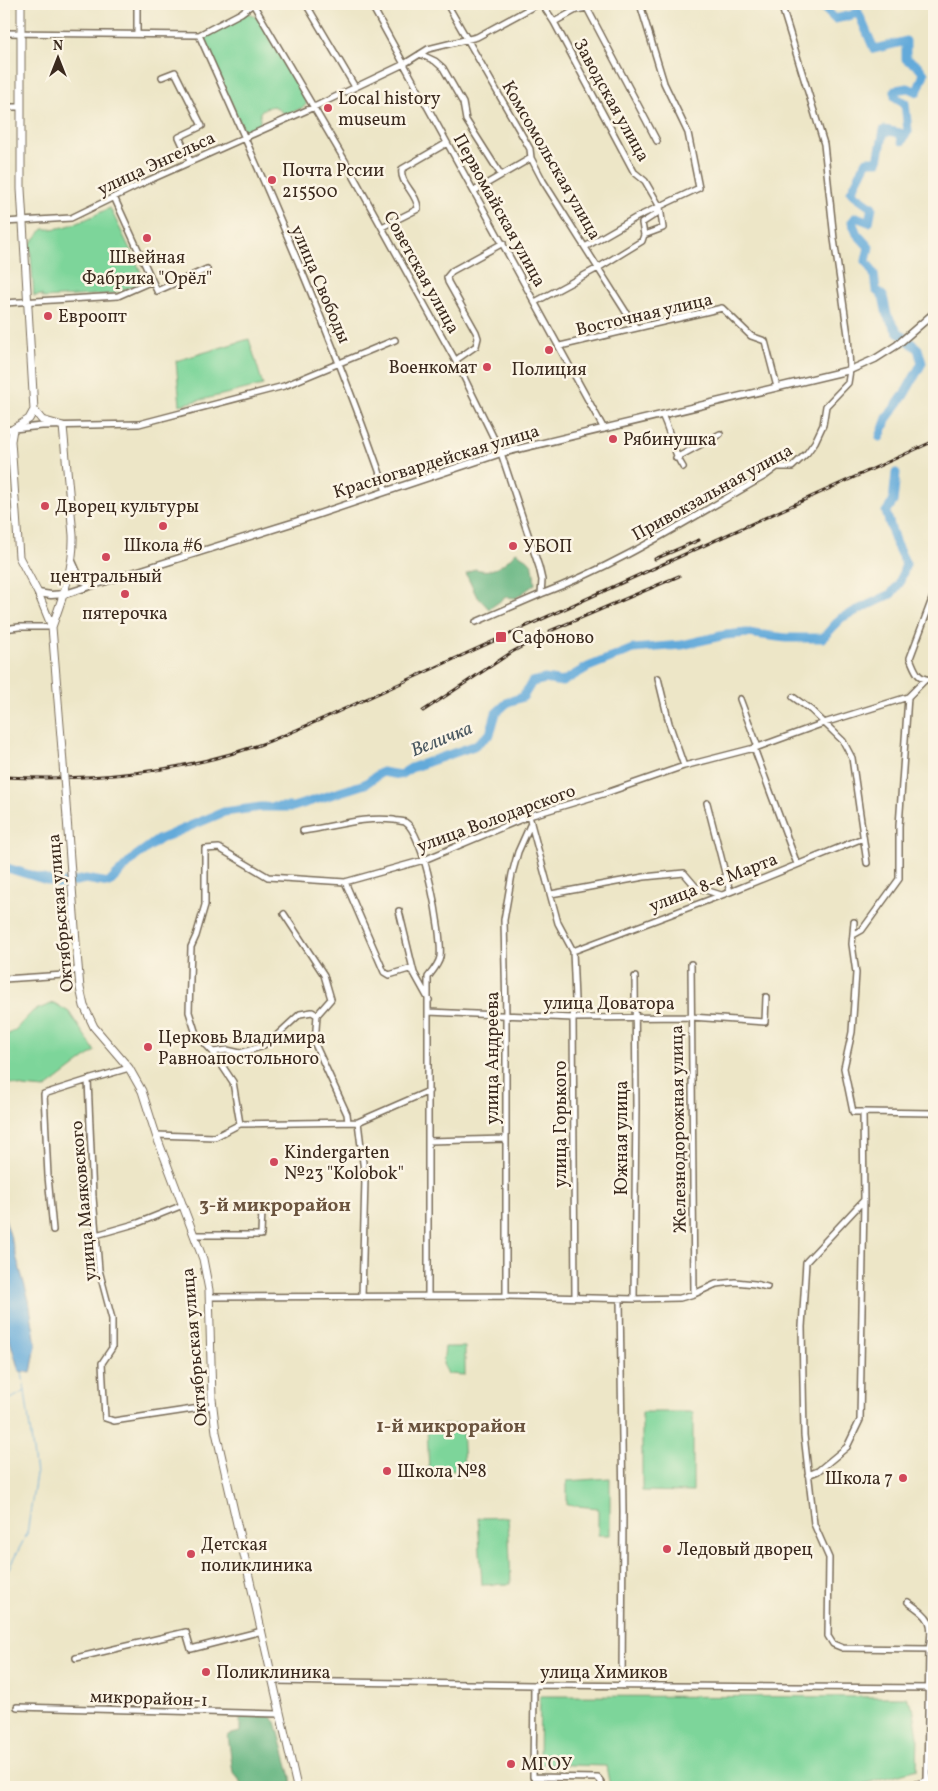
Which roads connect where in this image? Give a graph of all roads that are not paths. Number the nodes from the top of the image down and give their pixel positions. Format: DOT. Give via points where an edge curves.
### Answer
graph roads {
  1 [pos="21,4"];
  2 [pos="137,4"];
  3 [pos="253,4"];
  4 [pos="306,4"];
  5 [pos="371,4"];
  6 [pos="447,4"];
  7 [pos="538,4"];
  8 [pos="542,4"];
  9 [pos="577,4"];
  10 [pos="640,4"];
  11 [pos="781,4"];
  12 [pos="576,10"];
  13 [pos="554,22"];
  14 [pos="4,33"];
  15 [pos="22,33"];
  16 [pos="137,34"];
  17 [pos="199,35"];
  18 [pos="467,39"];
  19 [pos="420,54"];
  20 [pos="404,64"];
  21 [pos="162,77"];
  22 [pos="355,87"];
  23 [pos="4,107"];
  24 [pos="21,107"];
  25 [pos="314,107"];
  26 [pos="245,137"];
  27 [pos="657,140"];
  28 [pos="447,143"];
  29 [pos="531,158"];
  30 [pos="190,162"];
  31 [pos="501,175"];
  32 [pos="474,191"];
  33 [pos="114,197"];
  34 [pos="660,208"];
  35 [pos="4,222"];
  36 [pos="22,222"];
  37 [pos="382,227"];
  38 [pos="644,236"];
  39 [pos="503,244"];
  40 [pos="585,247"];
  41 [pos="598,268"];
  42 [pos="207,269"];
  43 [pos="152,281"];
  44 [pos="27,301"];
  45 [pos="536,302"];
  46 [pos="4,303"];
  47 [pos="934,313"];
  48 [pos="636,328"];
  49 [pos="394,340"];
  50 [pos="560,346"];
  51 [pos="456,360"];
  52 [pos="339,364"];
  53 [pos="850,370"];
  54 [pos="777,387"];
  55 [pos="34,410"];
  56 [pos="662,415"];
  57 [pos="63,426"];
  58 [pos="604,429"];
  59 [pos="4,430"];
  60 [pos="13,430"];
  61 [pos="720,434"];
  62 [pos="501,453"];
  63 [pos="676,458"];
  64 [pos="683,468"];
  65 [pos="386,491"];
  66 [pos="72,561"];
  67 [pos="103,582"];
  68 [pos="38,593"];
  69 [pos="64,594"];
  70 [pos="541,594"];
  71 [pos="934,594"];
  72 [pos="476,622"];
  73 [pos="52,626"];
  74 [pos="4,629"];
  75 [pos="658,678"];
  76 [pos="925,680"];
  77 [pos="934,680"];
  78 [pos="794,697"];
  79 [pos="908,697"];
  80 [pos="740,699"];
  81 [pos="824,723"];
  82 [pos="756,748"];
  83 [pos="684,766"];
  84 [pos="707,803"];
  85 [pos="528,816"];
  86 [pos="530,824"];
  87 [pos="303,832"];
  88 [pos="863,838"];
  89 [pos="424,860"];
  90 [pos="867,863"];
  91 [pos="797,864"];
  92 [pos="346,882"];
  93 [pos="730,892"];
  94 [pos="551,894"];
  95 [pos="722,895"];
  96 [pos="399,911"];
  97 [pos="284,914"];
  98 [pos="854,922"];
  99 [pos="853,935"];
  100 [pos="573,951"];
  101 [pos="691,964"];
  102 [pos="78,970"];
  103 [pos="414,973"];
  104 [pos="635,977"];
  105 [pos="4,979"];
  106 [pos="766,997"];
  107 [pos="429,1001"];
  108 [pos="428,1012"];
  109 [pos="317,1015"];
  110 [pos="506,1016"];
  111 [pos="690,1017"];
  112 [pos="573,1018"];
  113 [pos="635,1018"];
  114 [pos="213,1052"];
  115 [pos="129,1068"];
  116 [pos="88,1080"];
  117 [pos="429,1091"];
  118 [pos="863,1112"];
  119 [pos="934,1113"];
  120 [pos="348,1122"];
  121 [pos="358,1122"];
  122 [pos="240,1124"];
  123 [pos="156,1135"];
  124 [pos="506,1139"];
  125 [pos="429,1141"];
  126 [pos="864,1200"];
  127 [pos="183,1205"];
  128 [pos="262,1209"];
  129 [pos="53,1230"];
  130 [pos="96,1235"];
  131 [pos="194,1235"];
  132 [pos="767,1287"];
  133 [pos="694,1294"];
  134 [pos="362,1296"];
  135 [pos="428,1296"];
  136 [pos="506,1296"];
  137 [pos="209,1297"];
  138 [pos="574,1297"];
  139 [pos="620,1299"];
  140 [pos="634,1299"];
  141 [pos="212,1406"];
  142 [pos="808,1476"];
  143 [pos="908,1602"];
  144 [pos="262,1632"];
  145 [pos="929,1649"];
  146 [pos="76,1658"];
  147 [pos="274,1681"];
  148 [pos="534,1685"];
  149 [pos="622,1686"];
  150 [pos="931,1688"];
  151 [pos="16,1708"];
  152 [pos="280,1714"];
  153 [pos="930,1781"];
  154 [pos="297,1787"];
  155 [pos="602,1787"];
  156 [pos="907,1787"];
  1 -- 15 [label="main road"];
  2 -- 16 [label="street"];
  3 -- 17 [label="street"];
  3 -- 25 [label="street, Советская улица"];
  4 -- 22 [label="street"];
  5 -- 20 [label="street, Первомайская улица"];
  6 -- 18 [label="street, Комсомольская улица"];
  7 -- 18 [label="street, улица Энгельса" via="477,37"];
  8 -- 13 [label="street, Заводская улица"];
  9 -- 12 [label="street"];
  10 -- 34 [label="street" via="664,83 688,133 699,188"];
  11 -- 53 [label="street" via="824,144"];
  12 -- 13 [label="street"];
  12 -- 27 [label="street" via="588,8"];
  13 -- 34 [label="street, Заводская улица" via="634,172 645,182"];
  14 -- 15 [label="street"];
  15 -- 16 [label="street"];
  15 -- 24 [label="main road"];
  16 -- 17 [label="street"];
  17 -- 26 [label="street, улица Свободы"];
  18 -- 19 [label="street, улица Энгельса"];
  18 -- 29 [label="street, Комсомольская улица" via="530,149"];
  19 -- 20 [label="street, улица Энгельса"];
  19 -- 31 [label="street" via="443,68 463,103 466,120"];
  20 -- 22 [label="street, улица Энгельса"];
  20 -- 28 [label="street, Первомайская улица"];
  21 -- 30 [label="street" via="175,72 202,126 179,137"];
  22 -- 25 [label="street, улица Энгельса"];
  23 -- 24 [label="street"];
  24 -- 36 [label="main road"];
  25 -- 26 [label="street, улица Энгельса"];
  25 -- 37 [label="street, Советская улица"];
  26 -- 30 [label="street, улица Энгельса"];
  26 -- 52 [label="street, улица Свободы"];
  28 -- 32 [label="street, Первомайская улица"];
  28 -- 37 [label="street" via="402,169 418,209"];
  29 -- 31 [label="street"];
  29 -- 40 [label="street, Комсомольская улица"];
  30 -- 33 [label="street, улица Энгельса"];
  31 -- 32 [label="street"];
  32 -- 39 [label="street, Первомайская улица"];
  33 -- 36 [label="street, улица Энгельса" via="71,218"];
  33 -- 43 [label="street"];
  34 -- 38 [label="street" via="642,222"];
  34 -- 38 [label="street" via="663,228"];
  34 -- 40 [label="street" via="637,217"];
  35 -- 36 [label="street, улица Энгельса"];
  36 -- 44 [label="main road"];
  37 -- 51 [label="street, Советская улица"];
  38 -- 41 [label="street" via="642,242"];
  39 -- 45 [label="street, Первомайская улица"];
  39 -- 51 [label="street" via="452,271 447,277 478,338 476,346"];
  40 -- 41 [label="street, Комсомольская улица"];
  41 -- 45 [label="street"];
  41 -- 48 [label="street, Комсомольская улица"];
  42 -- 43 [label="street" via="157,291"];
  43 -- 44 [label="street" via="118,296"];
  44 -- 46 [label="street"];
  44 -- 55 [label="main road"];
  45 -- 50 [label="street, Первомайская улица"];
  47 -- 53 [label="street, Красногвардейская улица" via="897,346"];
  48 -- 50 [label="street, Восточная улица"];
  48 -- 54 [label="street, Восточная улица" via="722,308 751,336 765,341"];
  49 -- 52 [label="street"];
  50 -- 58 [label="street, Первомайская улица"];
  51 -- 62 [label="street, Советская улица"];
  52 -- 57 [label="street" via="284,386 139,424"];
  52 -- 65 [label="street, улица Свободы"];
  53 -- 54 [label="street, Красногвардейская улица"];
  53 -- 70 [label="street, Привокзальная улица" via="848,383 826,406 816,442 792,467 777,467 638,550"];
  54 -- 56 [label="street, Красногвардейская улица"];
  55 -- 57 [label="main road" via="42,420"];
  55 -- 60 [label="main road" via="29,419"];
  56 -- 58 [label="street, Красногвардейская улица"];
  56 -- 63 [label="street"];
  57 -- 60 [label="street"];
  57 -- 66 [label="main road, Октябрьская улица" via="73,535"];
  58 -- 62 [label="street, Красногвардейская улица"];
  59 -- 60 [label="street"];
  60 -- 68 [label="main road, Октябрьская улица" via="11,441 19,557"];
  61 -- 63 [label="street"];
  62 -- 65 [label="street, Красногвардейская улица"];
  62 -- 70 [label="street" via="539,567"];
  63 -- 64 [label="street"];
  65 -- 67 [label="street, Красногвардейская улица"];
  66 -- 67 [label="street" via="80,580"];
  66 -- 69 [label="main road, Октябрьская улица"];
  67 -- 69 [label="street, Красногвардейская улица"];
  68 -- 69 [label="street, Красногвардейская улица"];
  68 -- 73 [label="main road, Октябрьская улица"];
  69 -- 73 [label="main road, Октябрьская улица"];
  70 -- 72 [label="street, Привокзальная улица"];
  71 -- 76 [label="street" via="910,658 916,674"];
  73 -- 74 [label="street"];
  73 -- 102 [label="main road, Октябрьская улица, bridge"];
  75 -- 83 [label="street"];
  76 -- 77 [label="street"];
  76 -- 79 [label="street, улица Володарского"];
  78 -- 81 [label="street"];
  79 -- 81 [label="street, улица Володарского"];
  79 -- 99 [label="street" via="899,826 899,879 862,930"];
  80 -- 82 [label="street"];
  81 -- 82 [label="street, улица Володарского"];
  81 -- 88 [label="street" via="843,741 852,758"];
  82 -- 83 [label="street, улица Володарского"];
  82 -- 91 [label="street"];
  83 -- 85 [label="street, улица Володарского"];
  84 -- 93 [label="street"];
  85 -- 86 [label="street"];
  85 -- 89 [label="street, улица Володарского"];
  86 -- 94 [label="street"];
  86 -- 110 [label="street, улица Андреева" via="518,852 504,920"];
  87 -- 89 [label="street" via="377,818 405,822 414,831"];
  88 -- 90 [label="street"];
  88 -- 91 [label="street, улица 8-е Марта"];
  89 -- 92 [label="street, улица Володарского"];
  89 -- 107 [label="street" via="437,913 440,959 428,977"];
  91 -- 93 [label="street, улица 8-е Марта"];
  92 -- 103 [label="street" via="384,972 390,975 409,969"];
  92 -- 114 [label="street, улица Володарского" via="268,877 219,848 205,849 205,905 191,947 189,1012 196,1034"];
  93 -- 95 [label="street, улица 8-е Марта"];
  94 -- 95 [label="street" via="684,873 696,887"];
  94 -- 100 [label="street" via="558,923"];
  95 -- 100 [label="street, улица 8-е Марта"];
  96 -- 103 [label="street"];
  97 -- 109 [label="street" via="324,975 331,999"];
  98 -- 99 [label="street"];
  99 -- 118 [label="street" via="856,973 852,1032 844,1068 853,1112"];
  100 -- 112 [label="street, улица Горького"];
  101 -- 111 [label="street, Железнодорожная улица"];
  102 -- 105 [label="street" via="64,975"];
  102 -- 115 [label="main road, Октябрьская улица" via="84,1006 94,1027"];
  103 -- 107 [label="street"];
  104 -- 113 [label="street, Южная улица"];
  106 -- 111 [label="street, улица Доватора" via="765,1022"];
  107 -- 108 [label="street"];
  108 -- 110 [label="street, улица Доватора"];
  108 -- 117 [label="street"];
  109 -- 114 [label="street" via="312,1012 300,1014 261,1047 240,1054 227,1050"];
  109 -- 120 [label="street" via="315,1044"];
  110 -- 112 [label="street, улица Доватора"];
  110 -- 124 [label="street, улица Андреева"];
  111 -- 113 [label="street, улица Доватора"];
  111 -- 133 [label="street, Железнодорожная улица"];
  112 -- 113 [label="street, улица Доватора"];
  112 -- 138 [label="street, улица Горького"];
  113 -- 140 [label="street, Южная улица"];
  114 -- 122 [label="street" via="233,1082"];
  115 -- 116 [label="street"];
  115 -- 123 [label="main road, Октябрьская улица" via="142,1091"];
  116 -- 129 [label="street" via="44,1094"];
  116 -- 130 [label="street, улица Маяковского"];
  117 -- 121 [label="street"];
  117 -- 125 [label="street"];
  118 -- 119 [label="street"];
  118 -- 126 [label="street"];
  120 -- 121 [label="street"];
  120 -- 122 [label="street"];
  121 -- 134 [label="street" via="365,1179"];
  122 -- 123 [label="street" via="215,1137"];
  123 -- 127 [label="main road, Октябрьская улица"];
  124 -- 125 [label="street"];
  124 -- 136 [label="street, улица Андреева"];
  125 -- 135 [label="street"];
  126 -- 142 [label="street" via="860,1420 846,1447"];
  126 -- 142 [label="street" via="806,1262 802,1327"];
  127 -- 130 [label="street"];
  127 -- 131 [label="main road, Октябрьская улица"];
  128 -- 131 [label="street" via="261,1235"];
  130 -- 141 [label="street, улица Маяковского" via="99,1270 112,1319 112,1348 102,1363 106,1418 114,1421"];
  131 -- 137 [label="main road, Октябрьская улица" via="205,1268"];
  132 -- 133 [label="street" via="735,1282 716,1284"];
  133 -- 140 [label="street" via="680,1298"];
  134 -- 135 [label="street"];
  134 -- 137 [label="street"];
  135 -- 136 [label="street"];
  136 -- 138 [label="street"];
  137 -- 141 [label="main road, Октябрьская улица"];
  138 -- 139 [label="street"];
  139 -- 140 [label="street"];
  139 -- 149 [label="street"];
  141 -- 144 [label="main road, Октябрьская улица"];
  142 -- 145 [label="street" via="814,1524 829,1558 828,1636 833,1644 843,1648"];
  143 -- 145 [label="street" via="931,1624"];
  144 -- 146 [label="street" via="191,1649 186,1632"];
  144 -- 147 [label="main road, Октябрьская улица"];
  145 -- 150 [label="street"];
  147 -- 148 [label="street, улица Химиков"];
  147 -- 152 [label="main road, Октябрьская улица"];
  148 -- 149 [label="street, улица Химиков"];
  148 -- 155 [label="street" via="533,1777 598,1778"];
  149 -- 150 [label="street, улица Химиков"];
  150 -- 153 [label="street"];
  151 -- 152 [label="street, микрорайон-1"];
  152 -- 154 [label="main road, Октябрьская улица"];
  153 -- 156 [label="main road"];
}
